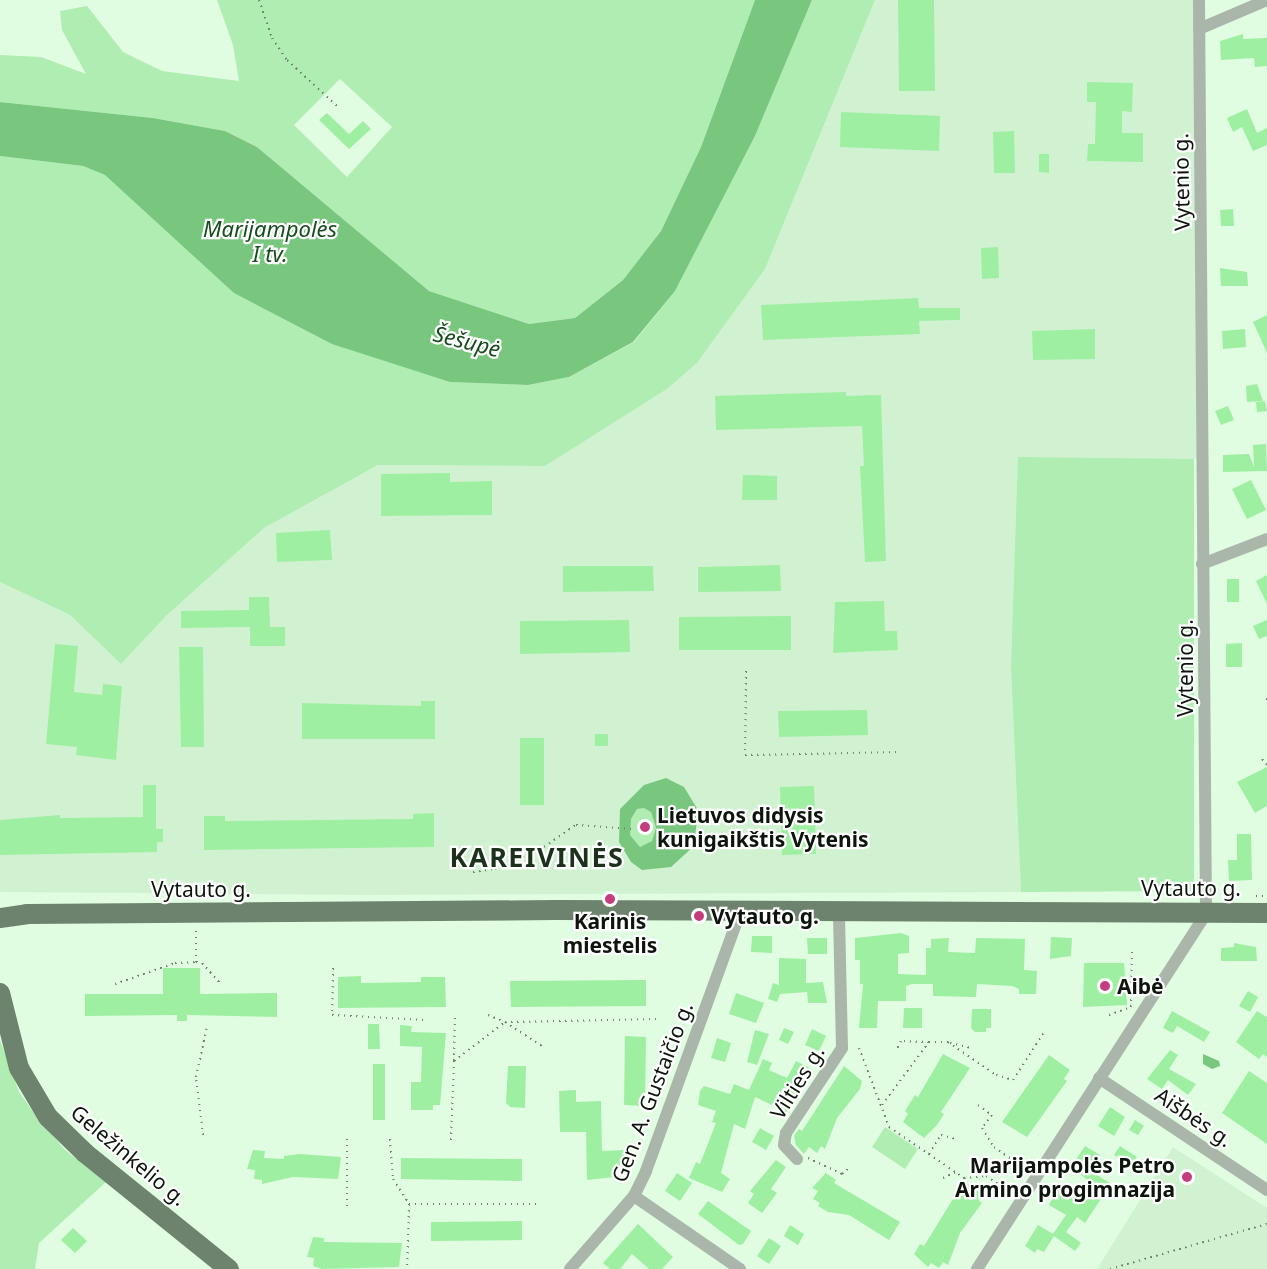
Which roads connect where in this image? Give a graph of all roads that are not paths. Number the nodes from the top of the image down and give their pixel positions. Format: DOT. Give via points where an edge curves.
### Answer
graph roads {
  1 [pos="1199,0"];
  2 [pos="1267,0"];
  3 [pos="1199,29"];
  4 [pos="1267,540"];
  5 [pos="1202,564"];
  6 [pos="741,910"];
  7 [pos="839,911"];
  8 [pos="1206,913"];
  9 [pos="1267,913"];
  10 [pos="0,918"];
  11 [pos="0,993"];
  12 [pos="1099,1078"];
  13 [pos="797,1159"];
  14 [pos="1267,1190"];
  15 [pos="634,1196"];
  16 [pos="229,1269"];
  17 [pos="570,1269"];
  18 [pos="740,1269"];
  19 [pos="977,1269"];
  1 -- 3 [label="street, Vytenio g."];
  2 -- 3 [label="street"];
  3 -- 5 [label="street, Vytenio g."];
  4 -- 5 [label="street"];
  5 -- 8 [label="street, Vytenio g."];
  6 -- 7 [label="main road, Vytauto g."];
  6 -- 10 [label="main road, Vytauto g." via="27,914"];
  6 -- 15 [label="street, Gen. A. Gustaičio g."];
  7 -- 8 [label="main road, Vytauto g."];
  7 -- 13 [label="street, Vilties g." via="842,1048 786,1133 784,1145"];
  8 -- 9 [label="main road, Vytauto g."];
  8 -- 12 [label="street"];
  11 -- 16 [label="main road, Geležinkelio g." via="19,1068 48,1117 85,1153"];
  12 -- 14 [label="street, Aišbės g."];
  12 -- 19 [label="street"];
  15 -- 17 [label="street, Gen. A. Gustaičio g."];
  15 -- 18 [label="street"];
}
